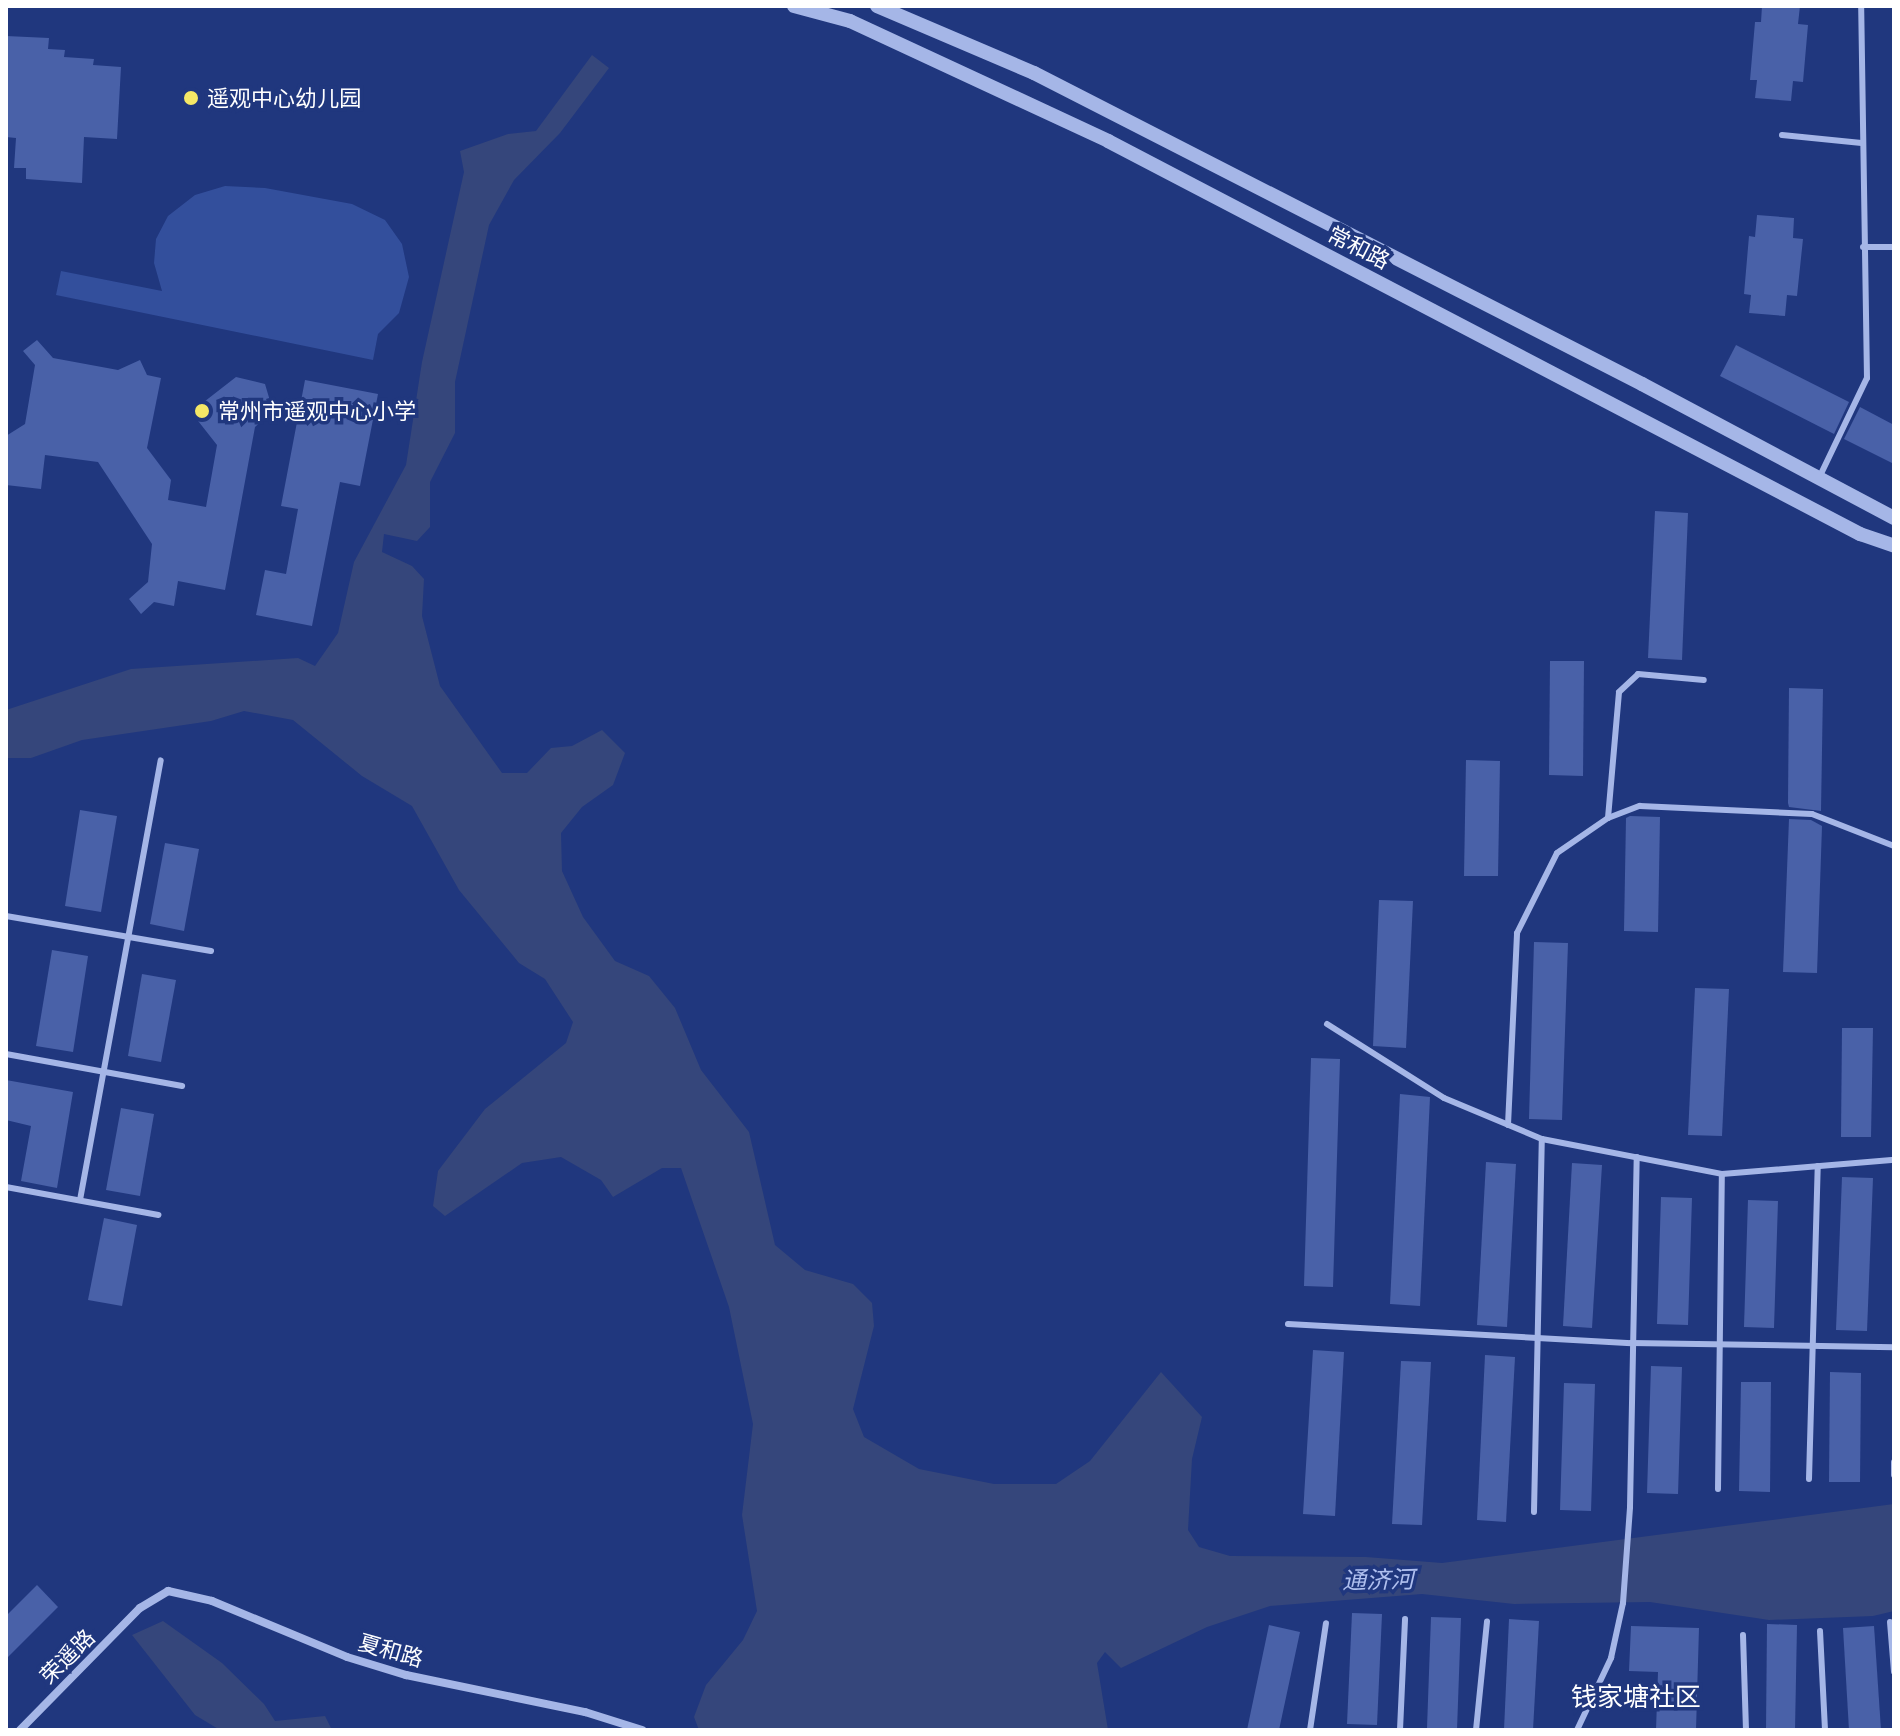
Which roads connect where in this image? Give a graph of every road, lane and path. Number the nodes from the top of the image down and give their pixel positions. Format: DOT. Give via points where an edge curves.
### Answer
graph roads {
  1 [pos="794,6"];
  2 [pos="877,6"];
  3 [pos="1861,6"];
  4 [pos="1782,135"];
  5 [pos="1862,143"];
  6 [pos="1863,247"];
  7 [pos="1894,247"];
  8 [pos="1819,478"];
  9 [pos="1894,518"];
  10 [pos="1894,546"];
  11 [pos="1704,680"];
  12 [pos="161,760"];
  13 [pos="1608,818"];
  14 [pos="1894,846"];
  15 [pos="6,916"];
  16 [pos="129,937"];
  17 [pos="211,951"];
  18 [pos="1327,1024"];
  19 [pos="6,1054"];
  20 [pos="103,1072"];
  21 [pos="182,1086"];
  22 [pos="1508,1125"];
  23 [pos="1542,1139"];
  24 [pos="1637,1157"];
  25 [pos="1894,1160"];
  26 [pos="1818,1166"];
  27 [pos="1722,1174"];
  28 [pos="6,1187"];
  29 [pos="80,1200"];
  30 [pos="158,1215"];
  31 [pos="1288,1324"];
  32 [pos="1538,1338"];
  33 [pos="1631,1343"];
  34 [pos="1720,1344"];
  35 [pos="1813,1346"];
  36 [pos="1894,1347"];
  37 [pos="1894,1462"];
  38 [pos="1894,1475"];
  39 [pos="1809,1479"];
  40 [pos="1718,1489"];
  41 [pos="1534,1512"];
  42 [pos="140,1608"];
  43 [pos="1405,1619"];
  44 [pos="1487,1622"];
  45 [pos="1890,1622"];
  46 [pos="1326,1623"];
  47 [pos="1820,1631"];
  48 [pos="1743,1635"];
  49 [pos="1894,1672"];
  50 [pos="20,1730"];
  51 [pos="642,1730"];
  52 [pos="1310,1730"];
  53 [pos="1400,1730"];
  54 [pos="1476,1730"];
  55 [pos="1577,1730"];
  56 [pos="1746,1730"];
  57 [pos="1825,1730"];
  1 -- 10 [label="street, 常和路" via="850,21 1108,141 1860,534"];
  2 -- 8 [label="street, 常和路" via="1034,73"];
  3 -- 5 [label="lane"];
  4 -- 5 [label="lane"];
  5 -- 6 [label="lane"];
  6 -- 7 [label="lane"];
  6 -- 8 [label="lane" via="1867,378"];
  8 -- 9 [label="street, 常和路"];
  11 -- 13 [label="lane" via="1638,674 1619,692"];
  12 -- 16 [label="lane"];
  13 -- 14 [label="lane" via="1640,806 1812,814"];
  13 -- 22 [label="lane" via="1557,853 1517,933"];
  15 -- 16 [label="lane"];
  16 -- 17 [label="lane"];
  16 -- 20 [label="lane"];
  18 -- 22 [label="lane" via="1444,1098"];
  19 -- 20 [label="lane"];
  20 -- 21 [label="lane"];
  20 -- 29 [label="lane"];
  22 -- 23 [label="lane"];
  23 -- 24 [label="lane"];
  23 -- 32 [label="lane"];
  24 -- 27 [label="lane"];
  24 -- 33 [label="lane"];
  25 -- 26 [label="lane"];
  26 -- 27 [label="lane"];
  26 -- 35 [label="lane"];
  27 -- 34 [label="lane"];
  28 -- 29 [label="lane"];
  29 -- 30 [label="lane"];
  31 -- 32 [label="lane"];
  32 -- 33 [label="lane"];
  32 -- 41 [label="lane"];
  33 -- 34 [label="lane"];
  33 -- 55 [label="lane" via="1630,1507 1623,1603 1611,1658"];
  34 -- 35 [label="lane"];
  34 -- 40 [label="lane"];
  35 -- 36 [label="lane"];
  35 -- 39 [label="lane"];
  37 -- 38 [label="lane"];
  42 -- 50 [label="street, 荣遥路"];
  42 -- 51 [label="street, 夏和路" via="168,1591 188,1593 406,1675 585,1712"];
  43 -- 53 [label="lane"];
  44 -- 54 [label="lane"];
  45 -- 49 [label="lane"];
  46 -- 52 [label="lane"];
  47 -- 57 [label="lane"];
  48 -- 56 [label="lane"];
}
